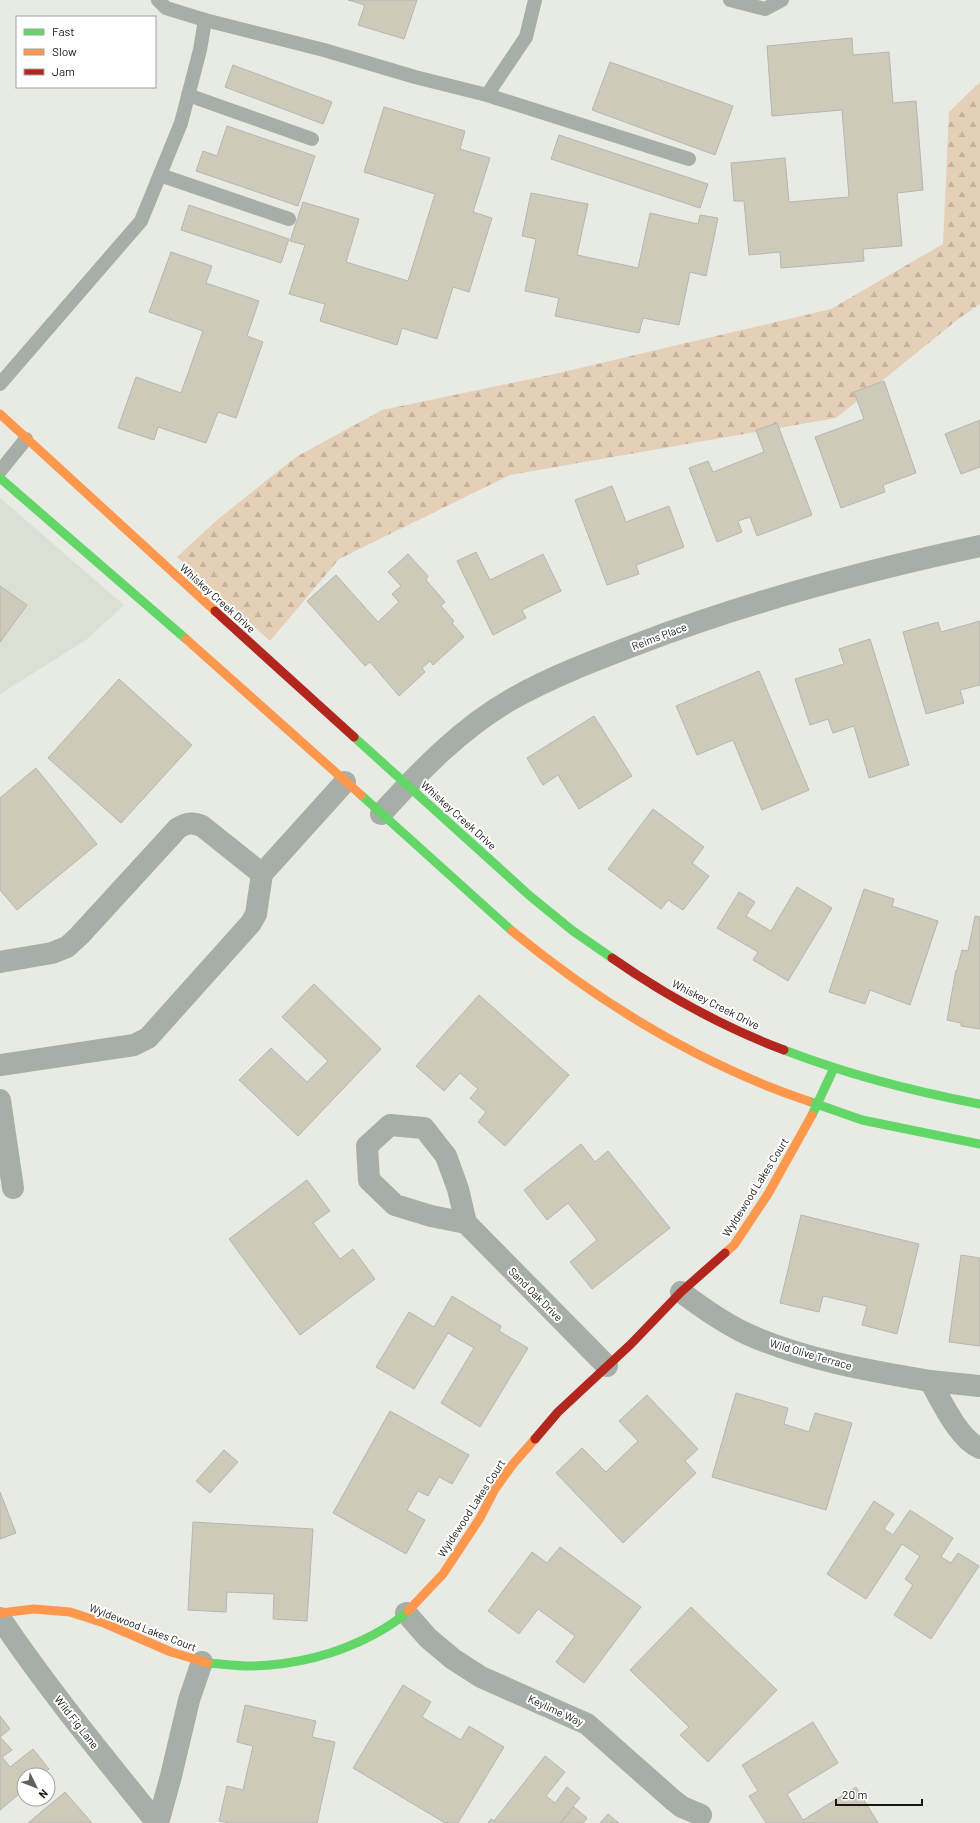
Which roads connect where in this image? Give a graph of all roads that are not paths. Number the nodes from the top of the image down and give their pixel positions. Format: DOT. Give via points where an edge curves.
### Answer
graph roads {
  1 [pos="158,0"];
  2 [pos="535,0"];
  3 [pos="730,0"];
  4 [pos="782,0"];
  5 [pos="205,20"];
  6 [pos="188,95"];
  7 [pos="487,95"];
  8 [pos="312,139"];
  9 [pos="689,159"];
  10 [pos="160,175"];
  11 [pos="289,219"];
  12 [pos="0,384"];
  13 [pos="0,414"];
  14 [pos="26,439"];
  15 [pos="0,471"];
  16 [pos="0,478"];
  17 [pos="980,546"];
  18 [pos="345,782"];
  19 [pos="408,785"];
  20 [pos="381,814"];
  21 [pos="262,874"];
  22 [pos="0,962"];
  23 [pos="0,1065"];
  24 [pos="834,1068"];
  25 [pos="0,1100"];
  26 [pos="980,1104"];
  27 [pos="818,1105"];
  28 [pos="980,1144"];
  29 [pos="13,1188"];
  30 [pos="466,1223"];
  31 [pos="681,1292"];
  32 [pos="607,1366"];
  33 [pos="930,1381"];
  34 [pos="980,1386"];
  35 [pos="980,1448"];
  36 [pos="0,1613"];
  37 [pos="406,1613"];
  38 [pos="0,1618"];
  39 [pos="202,1662"];
  40 [pos="701,1815"];
  41 [pos="158,1823"];
  1 -- 5 [label="lane" via="166,8"];
  2 -- 7 [label="lane" via="526,37"];
  3 -- 4 [label="lane" via="765,9"];
  5 -- 6 [label="lane"];
  5 -- 7 [label="lane"];
  6 -- 8 [label="lane"];
  6 -- 10 [label="lane" via="181,123"];
  7 -- 9 [label="lane"];
  10 -- 11 [label="lane"];
  10 -- 12 [label="lane" via="141,221"];
  13 -- 14 [label="street, Whiskey Creek Drive"];
  14 -- 15 [label="lane"];
  14 -- 19 [label="street, Whiskey Creek Drive"];
  16 -- 18 [label="street" via="151,608"];
  17 -- 19 [label="street, Reims Place" via="786,594 680,628 576,668 512,700 481,720"];
  18 -- 20 [label="street"];
  18 -- 21 [label="street"];
  19 -- 20 [label="street, Reims Place"];
  19 -- 24 [label="street, Whiskey Creek Drive" via="519,886 586,941 642,979 716,1020 773,1046"];
  20 -- 27 [label="street" via="513,932 590,991 633,1019 706,1059 778,1091"];
  21 -- 22 [label="street" via="202,826 194,822 186,823 178,828 67,947 52,953"];
  21 -- 23 [label="street" via="256,914 251,923 148,1038 134,1045"];
  24 -- 26 [label="street, Whiskey Creek Drive" via="873,1082"];
  24 -- 27 [label="street, Wyldewood Lakes Court"];
  25 -- 29 [label="street"];
  27 -- 28 [label="street" via="862,1120"];
  27 -- 31 [label="street, Wyldewood Lakes Court" via="768,1194 734,1245"];
  30 -- 30 [label="street" via="458,1188 446,1156 424,1128 390,1125 367,1146 369,1180 395,1205"];
  30 -- 32 [label="street, Sand Oak Drive"];
  31 -- 32 [label="street, Wyldewood Lakes Court"];
  31 -- 33 [label="street, Wild Olive Terrace" via="717,1318 782,1348 878,1372"];
  32 -- 37 [label="street, Wyldewood Lakes Court" via="558,1412 513,1464 443,1574"];
  33 -- 34 [label="street, Wild Olive Terrace"];
  33 -- 35 [label="street" via="951,1418 972,1445"];
  36 -- 39 [label="street, Wyldewood Lakes Court" via="34,1609 70,1612"];
  37 -- 39 [label="street, Wyldewood Lakes Court" via="352,1646 319,1657 250,1666"];
  37 -- 40 [label="street, Keylime Way" via="428,1638 453,1659 481,1677 587,1724 673,1800"];
  38 -- 41 [label="street, Wild Fig Lane" via="97,1748"];
  39 -- 41 [label="street, Wild Fig Lane" via="189,1700"];
}
